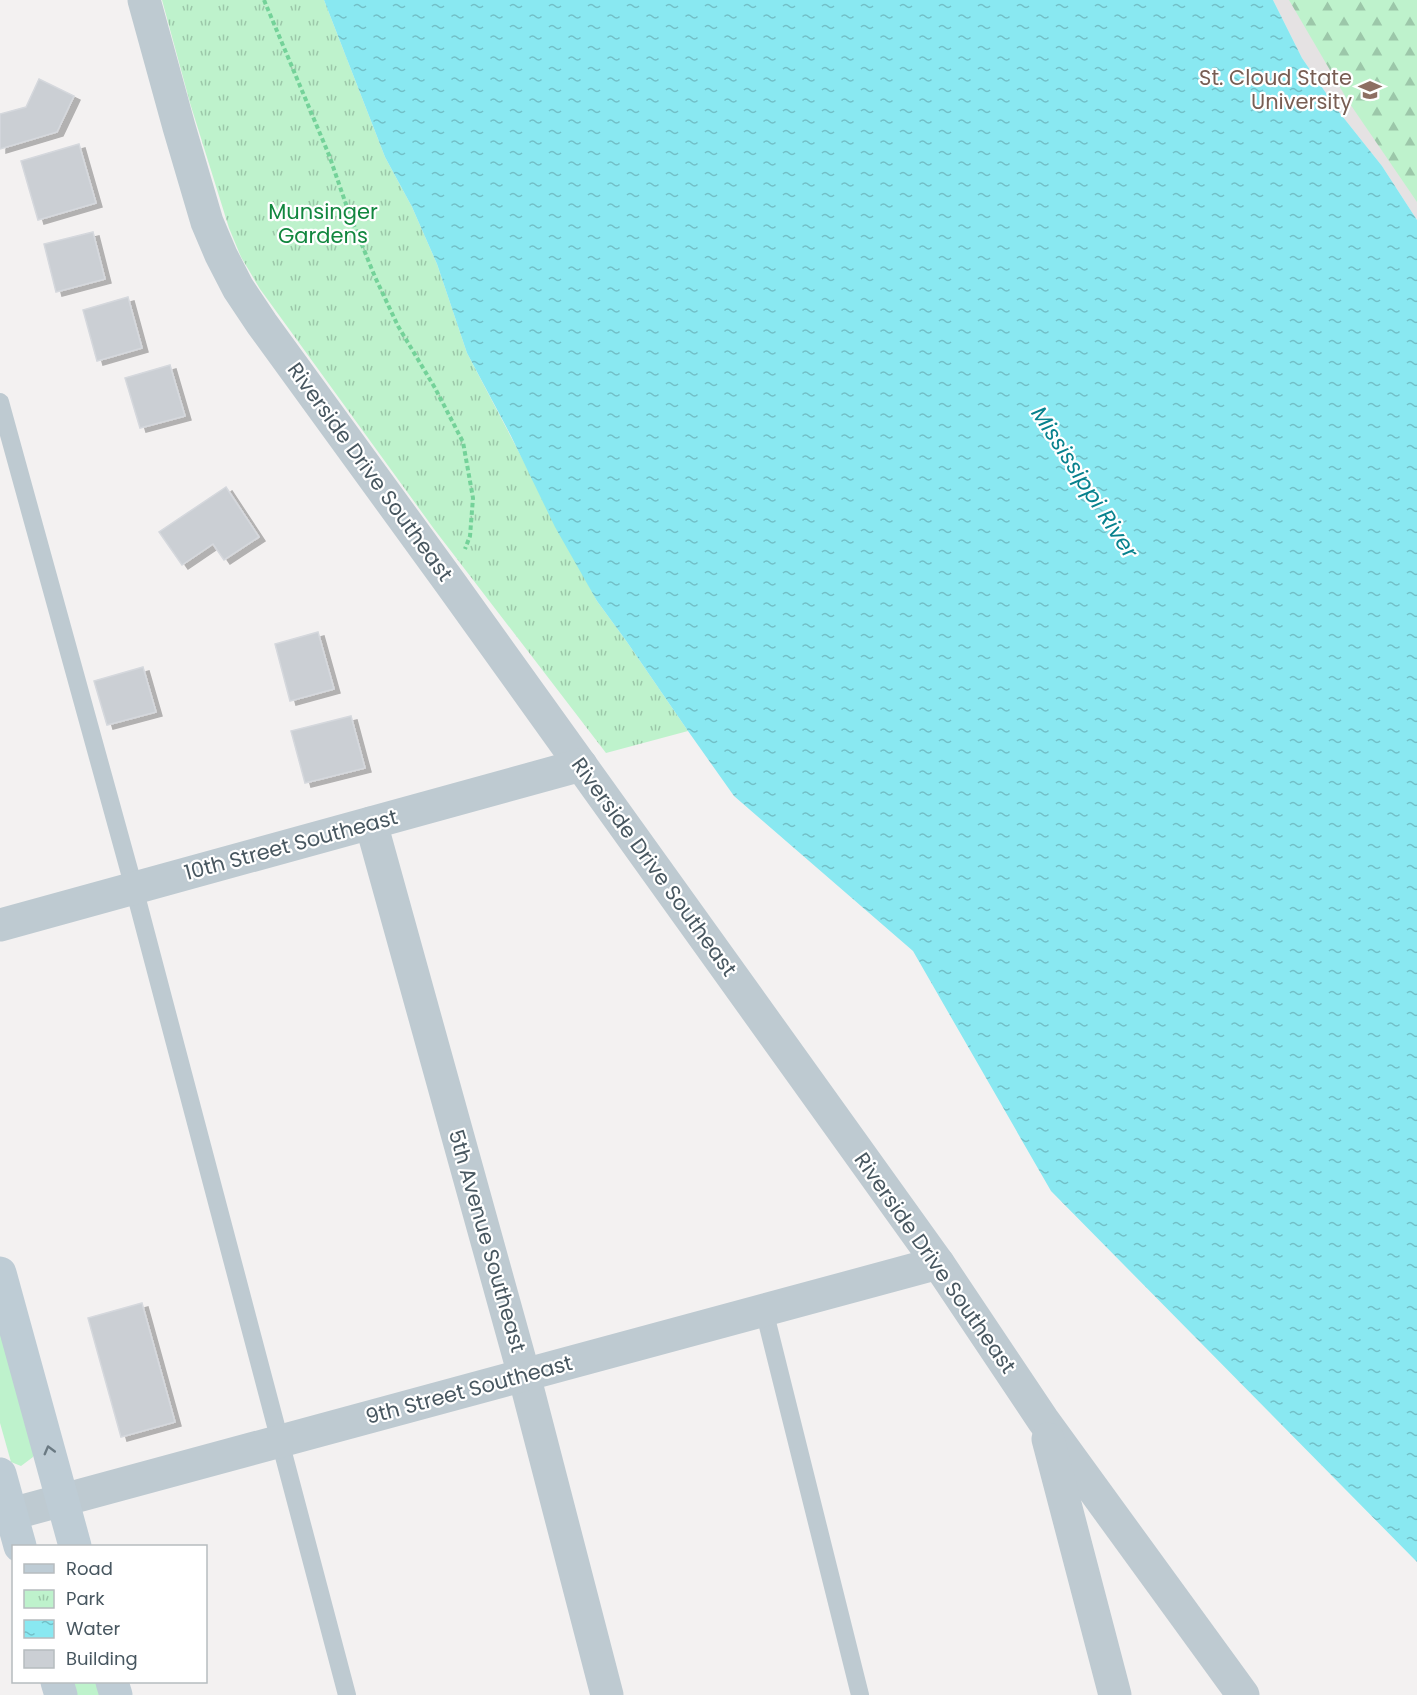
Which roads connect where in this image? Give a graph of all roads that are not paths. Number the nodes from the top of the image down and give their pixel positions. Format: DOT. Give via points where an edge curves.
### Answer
graph roads {
  1 [pos="144,0"];
  2 [pos="0,402"];
  3 [pos="581,765"];
  4 [pos="371,823"];
  5 [pos="134,888"];
  6 [pos="0,925"];
  7 [pos="938,1263"];
  8 [pos="0,1273"];
  9 [pos="764,1310"];
  10 [pos="524,1375"];
  11 [pos="1043,1420"];
  12 [pos="281,1441"];
  13 [pos="0,1474"];
  14 [pos="62,1500"];
  15 [pos="5,1516"];
  16 [pos="20,1545"];
  17 [pos="75,1545"];
  18 [pos="347,1695"];
  19 [pos="607,1695"];
  20 [pos="860,1695"];
  21 [pos="1115,1695"];
  22 [pos="1243,1695"];
  1 -- 3 [label="street, Riverside Drive Southeast" via="207,222 234,280"];
  2 -- 5 [label="lane"];
  3 -- 4 [label="street, 10th Street Southeast"];
  3 -- 7 [label="street, Riverside Drive Southeast"];
  4 -- 5 [label="street, 10th Street Southeast"];
  4 -- 10 [label="street, 5th Avenue Southeast"];
  5 -- 6 [label="street, 10th Street Southeast"];
  5 -- 12 [label="lane"];
  7 -- 9 [label="street, 9th Street Southeast"];
  7 -- 11 [label="street, Riverside Drive Southeast"];
  14 -- 8 [label="street, one-way"];
  9 -- 10 [label="street, 9th Street Southeast"];
  9 -- 20 [label="lane"];
  10 -- 12 [label="street, 9th Street Southeast"];
  10 -- 19 [label="street, 5th Avenue Southeast"];
  11 -- 21 [label="street"];
  11 -- 22 [label="street, Riverside Drive Southeast"];
  12 -- 14 [label="street, 9th Street Southeast"];
  12 -- 18 [label="lane"];
  13 -- 15 [label="street"];
  14 -- 15 [label="street, 9th Street Southeast"];
  14 -- 17 [label="street"];
  15 -- 16 [label="street"];
}
